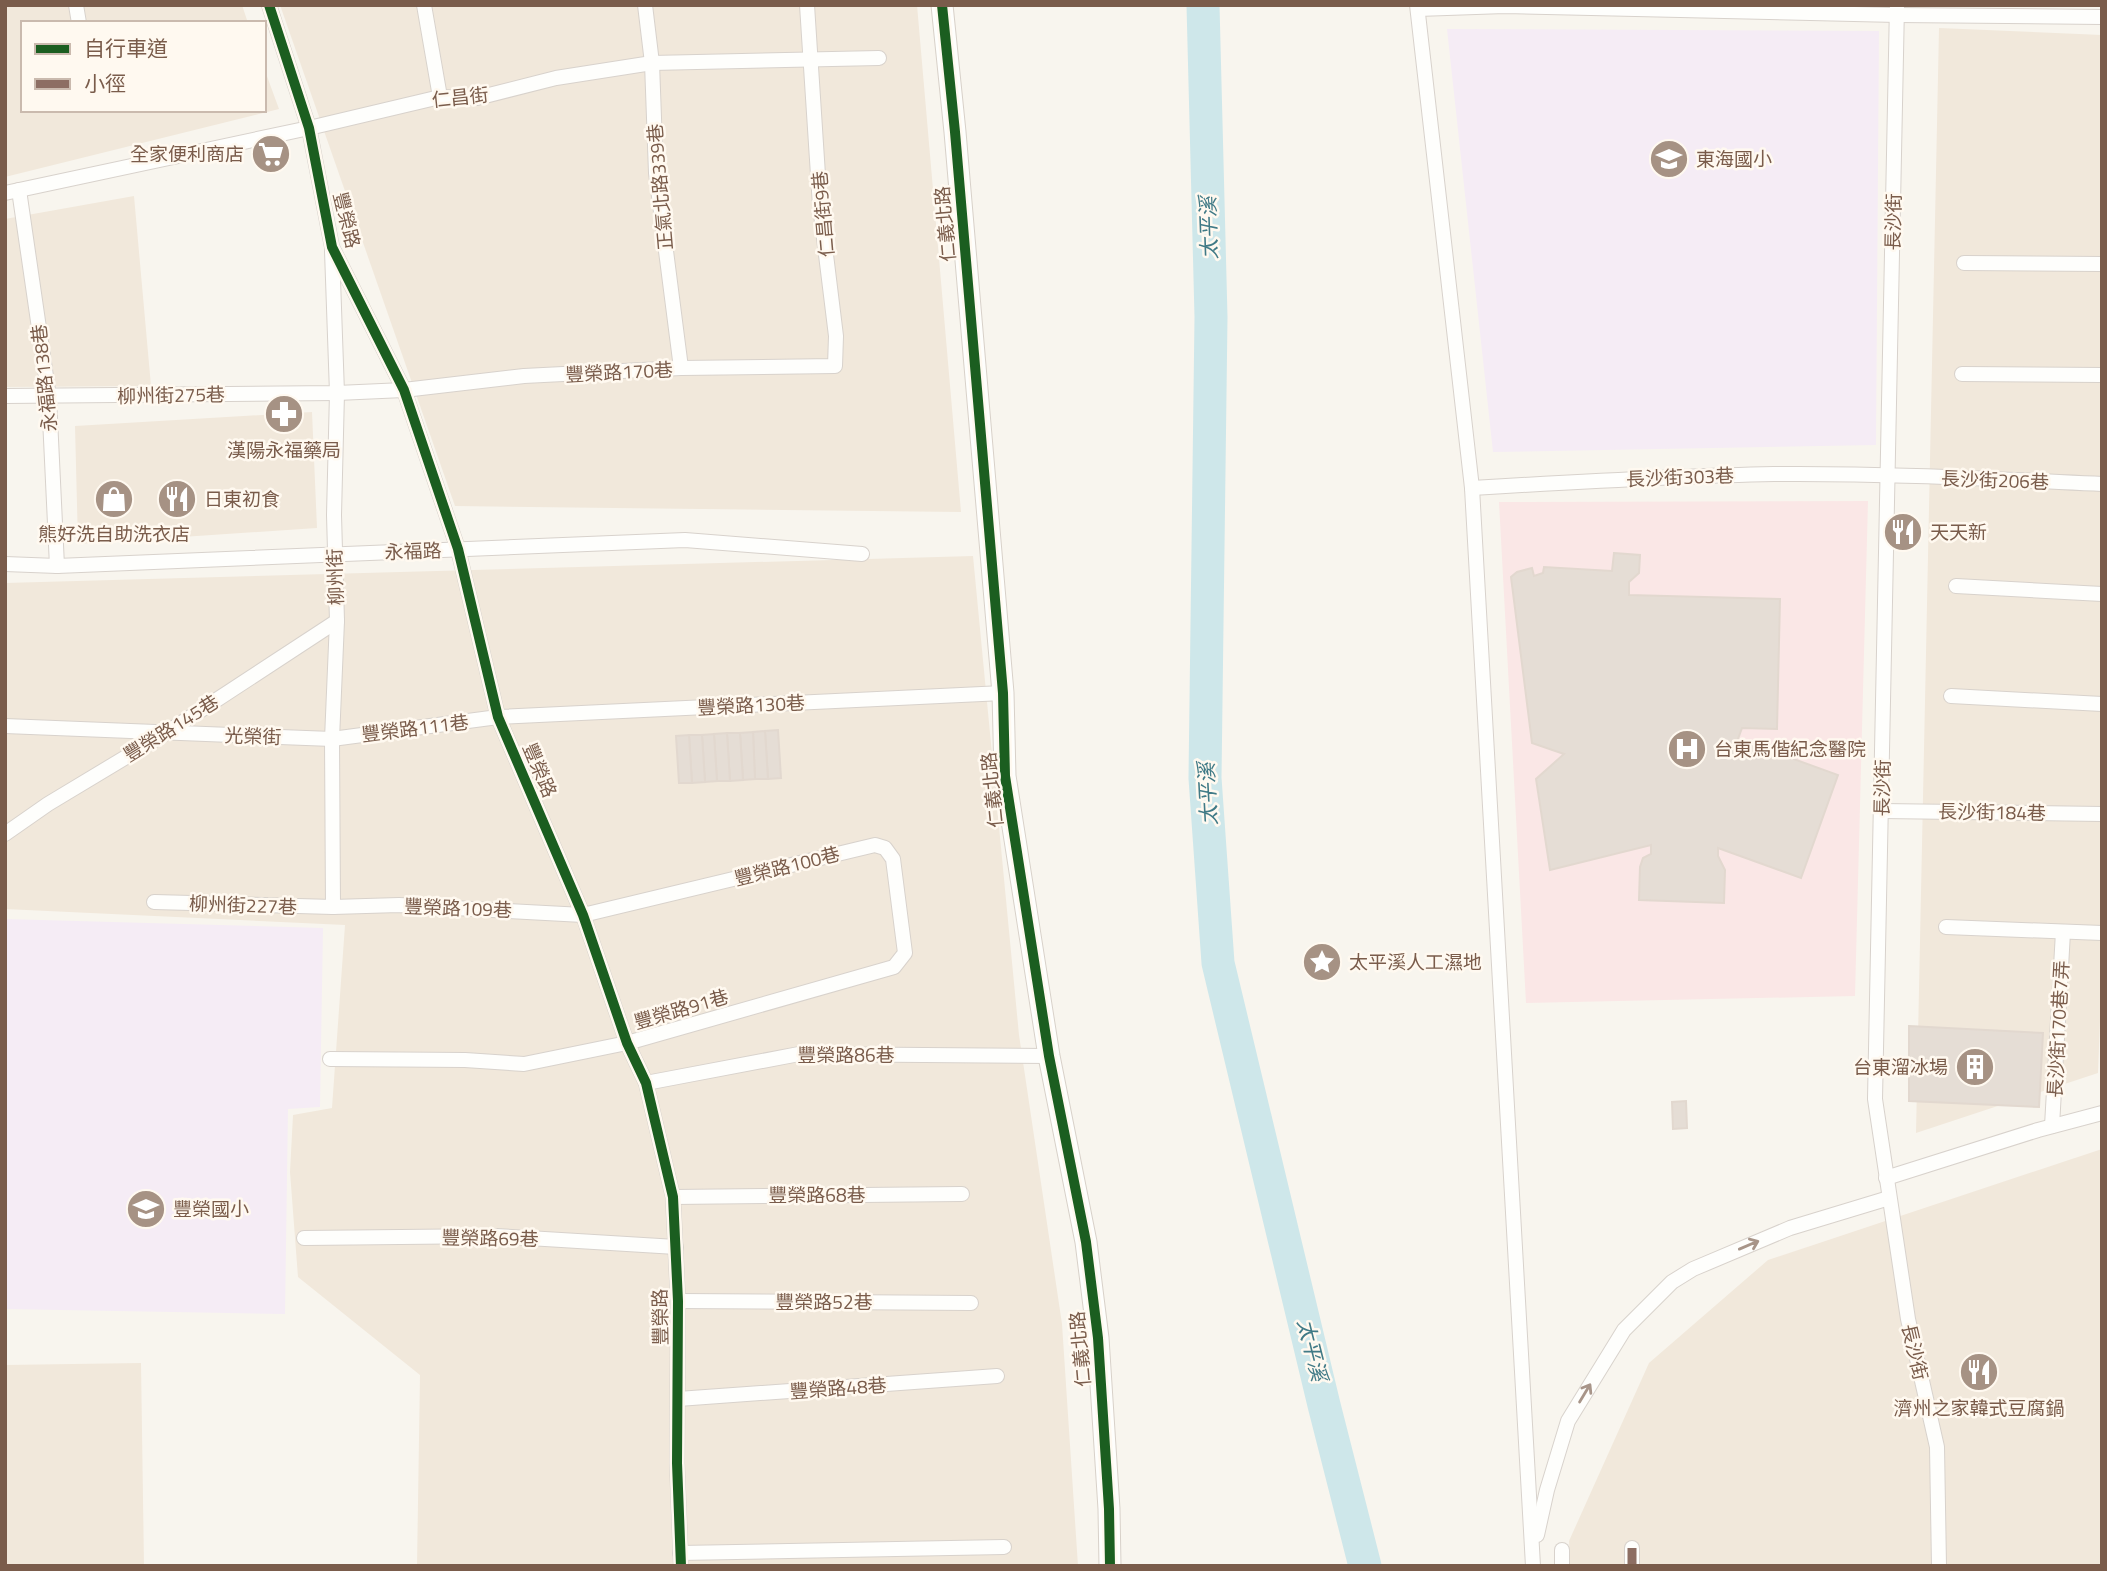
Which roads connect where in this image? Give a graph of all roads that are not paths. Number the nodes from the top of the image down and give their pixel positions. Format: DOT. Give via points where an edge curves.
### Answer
graph roads {
  1 [pos="269,5"];
  2 [pos="424,5"];
  3 [pos="645,5"];
  4 [pos="807,5"];
  5 [pos="942,5"];
  6 [pos="1505,6"];
  7 [pos="1417,7"];
  8 [pos="1628,7"];
  9 [pos="1897,10"];
  10 [pos="2102,17"];
  11 [pos="879,58"];
  12 [pos="812,61"];
  13 [pos="652,63"];
  14 [pos="440,97"];
  15 [pos="310,128"];
  16 [pos="12,192"];
  17 [pos="332,247"];
  18 [pos="1964,263"];
  19 [pos="2102,264"];
  20 [pos="835,366"];
  21 [pos="681,368"];
  22 [pos="1962,374"];
  23 [pos="2102,375"];
  24 [pos="404,390"];
  25 [pos="337,393"];
  26 [pos="5,396"];
  27 [pos="50,397"];
  28 [pos="1888,475"];
  29 [pos="2102,484"];
  30 [pos="1472,488"];
  31 [pos="458,549"];
  32 [pos="334,554"];
  33 [pos="862,554"];
  34 [pos="5,564"];
  35 [pos="57,566"];
  36 [pos="1956,586"];
  37 [pos="2102,594"];
  38 [pos="337,621"];
  39 [pos="1003,693"];
  40 [pos="1951,696"];
  41 [pos="2102,704"];
  42 [pos="498,717"];
  43 [pos="5,726"];
  44 [pos="166,733"];
  45 [pos="332,739"];
  46 [pos="1882,811"];
  47 [pos="2102,814"];
  48 [pos="5,834"];
  49 [pos="154,902"];
  50 [pos="333,907"];
  51 [pos="583,915"];
  52 [pos="1946,927"];
  53 [pos="2063,932"];
  54 [pos="2102,933"];
  55 [pos="905,953"];
  56 [pos="627,1043"];
  57 [pos="1049,1056"];
  58 [pos="330,1059"];
  59 [pos="646,1083"];
  60 [pos="2102,1113"];
  61 [pos="2052,1126"];
  62 [pos="1886,1178"];
  63 [pos="962,1194"];
  64 [pos="673,1197"];
  65 [pos="1889,1198"];
  66 [pos="304,1238"];
  67 [pos="676,1247"];
  68 [pos="678,1301"];
  69 [pos="971,1303"];
  70 [pos="997,1376"];
  71 [pos="678,1399"];
  72 [pos="1004,1547"];
  73 [pos="1632,1548"];
  74 [pos="1562,1550"];
  75 [pos="680,1559"];
  76 [pos="1533,1559"];
  77 [pos="1110,1566"];
  78 [pos="1562,1566"];
  79 [pos="1632,1566"];
  80 [pos="1939,1566"];
  1 -- 15 [label="street, 豐榮路"];
  2 -- 14 [label="street"];
  3 -- 13 [label="street, 正氣北路339巷"];
  4 -- 12 [label="street, 仁昌街9巷"];
  5 -- 39 [label="street, 仁義北路"];
  6 -- 7 [label="street"];
  6 -- 8 [label="street"];
  7 -- 30 [label="street"];
  8 -- 9 [label="street" via="1752,12"];
  9 -- 10 [label="street"];
  9 -- 28 [label="street, 長沙街"];
  11 -- 12 [label="street, 仁昌街"];
  12 -- 13 [label="street, 仁昌街"];
  12 -- 20 [label="street, 仁昌街9巷"];
  13 -- 14 [label="street, 仁昌街" via="556,78 477,98"];
  13 -- 21 [label="street, 正氣北路339巷" via="656,173"];
  14 -- 15 [label="street, 仁昌街"];
  15 -- 16 [label="street, 仁昌街"];
  15 -- 17 [label="street, 豐榮路"];
  16 -- 27 [label="street, 永福路138巷"];
  17 -- 24 [label="street, 豐榮路"];
  17 -- 25 [label="street, 柳州街"];
  18 -- 19 [label="street"];
  20 -- 21 [label="street, 豐榮路170巷"];
  21 -- 24 [label="street, 豐榮路170巷" via="524,376"];
  22 -- 23 [label="street"];
  24 -- 25 [label="street, 豐榮路170巷"];
  24 -- 31 [label="street, 豐榮路"];
  25 -- 27 [label="street, 柳州街275巷"];
  25 -- 32 [label="street, 柳州街"];
  26 -- 27 [label="street, 柳州街275巷"];
  27 -- 35 [label="street, 永福路138巷"];
  28 -- 29 [label="street, 長沙街206巷"];
  28 -- 30 [label="street, 長沙街303巷" via="1670,477"];
  28 -- 46 [label="street, 長沙街"];
  30 -- 76 [label="street"];
  31 -- 32 [label="street, 永福路"];
  31 -- 33 [label="street, 永福路" via="685,540"];
  31 -- 42 [label="street, 豐榮路"];
  32 -- 35 [label="street, 永福路"];
  32 -- 38 [label="street, 柳州街"];
  34 -- 35 [label="street, 永福路"];
  36 -- 37 [label="street"];
  38 -- 44 [label="street, 豐榮路145巷"];
  38 -- 45 [label="street, 柳州街"];
  39 -- 42 [label="street, 豐榮路130巷"];
  39 -- 57 [label="street, 仁義北路" via="1005,776"];
  40 -- 41 [label="street"];
  42 -- 45 [label="street, 豐榮路111巷"];
  42 -- 51 [label="street, 豐榮路"];
  43 -- 44 [label="street, 光榮街"];
  44 -- 45 [label="street, 光榮街"];
  44 -- 48 [label="street, 豐榮路145巷"];
  45 -- 50 [label="street, 柳州街"];
  46 -- 47 [label="street, 長沙街184巷"];
  46 -- 62 [label="street, 長沙街" via="1875,1099"];
  49 -- 50 [label="street, 柳州街227巷"];
  50 -- 51 [label="street, 豐榮路109巷" via="423,906"];
  51 -- 55 [label="street, 豐榮路100巷" via="875,845 886,848 893,859"];
  51 -- 56 [label="street, 豐榮路"];
  52 -- 53 [label="street"];
  53 -- 54 [label="street"];
  53 -- 61 [label="street, 長沙街170巷7弄"];
  55 -- 56 [label="street, 豐榮路91巷" via="894,967"];
  56 -- 58 [label="street, 豐榮路91巷" via="524,1064"];
  56 -- 59 [label="street, 豐榮路"];
  57 -- 59 [label="street, 豐榮路86巷" via="799,1054"];
  57 -- 77 [label="street, 仁義北路" via="1095,1310"];
  59 -- 64 [label="street, 豐榮路"];
  60 -- 61 [label="street"];
  61 -- 62 [label="street"];
  62 -- 65 [label="street, 長沙街"];
  63 -- 64 [label="street, 豐榮路68巷"];
  64 -- 67 [label="street, 豐榮路"];
  76 -- 65 [label="street, one-way" via="1568,1421 1624,1330 1672,1282 1693,1269 1790,1228"];
  65 -- 80 [label="street, 長沙街" via="1908,1319 1937,1447"];
  66 -- 67 [label="street, 豐榮路69巷" via="496,1236"];
  67 -- 68 [label="street, 豐榮路"];
  68 -- 69 [label="street, 豐榮路52巷"];
  68 -- 71 [label="street, 豐榮路"];
  70 -- 71 [label="street, 豐榮路48巷"];
  71 -- 75 [label="street, 豐榮路"];
  72 -- 75 [label="street"];
  73 -- 79 [label="street"];
  74 -- 78 [label="street"];
}
